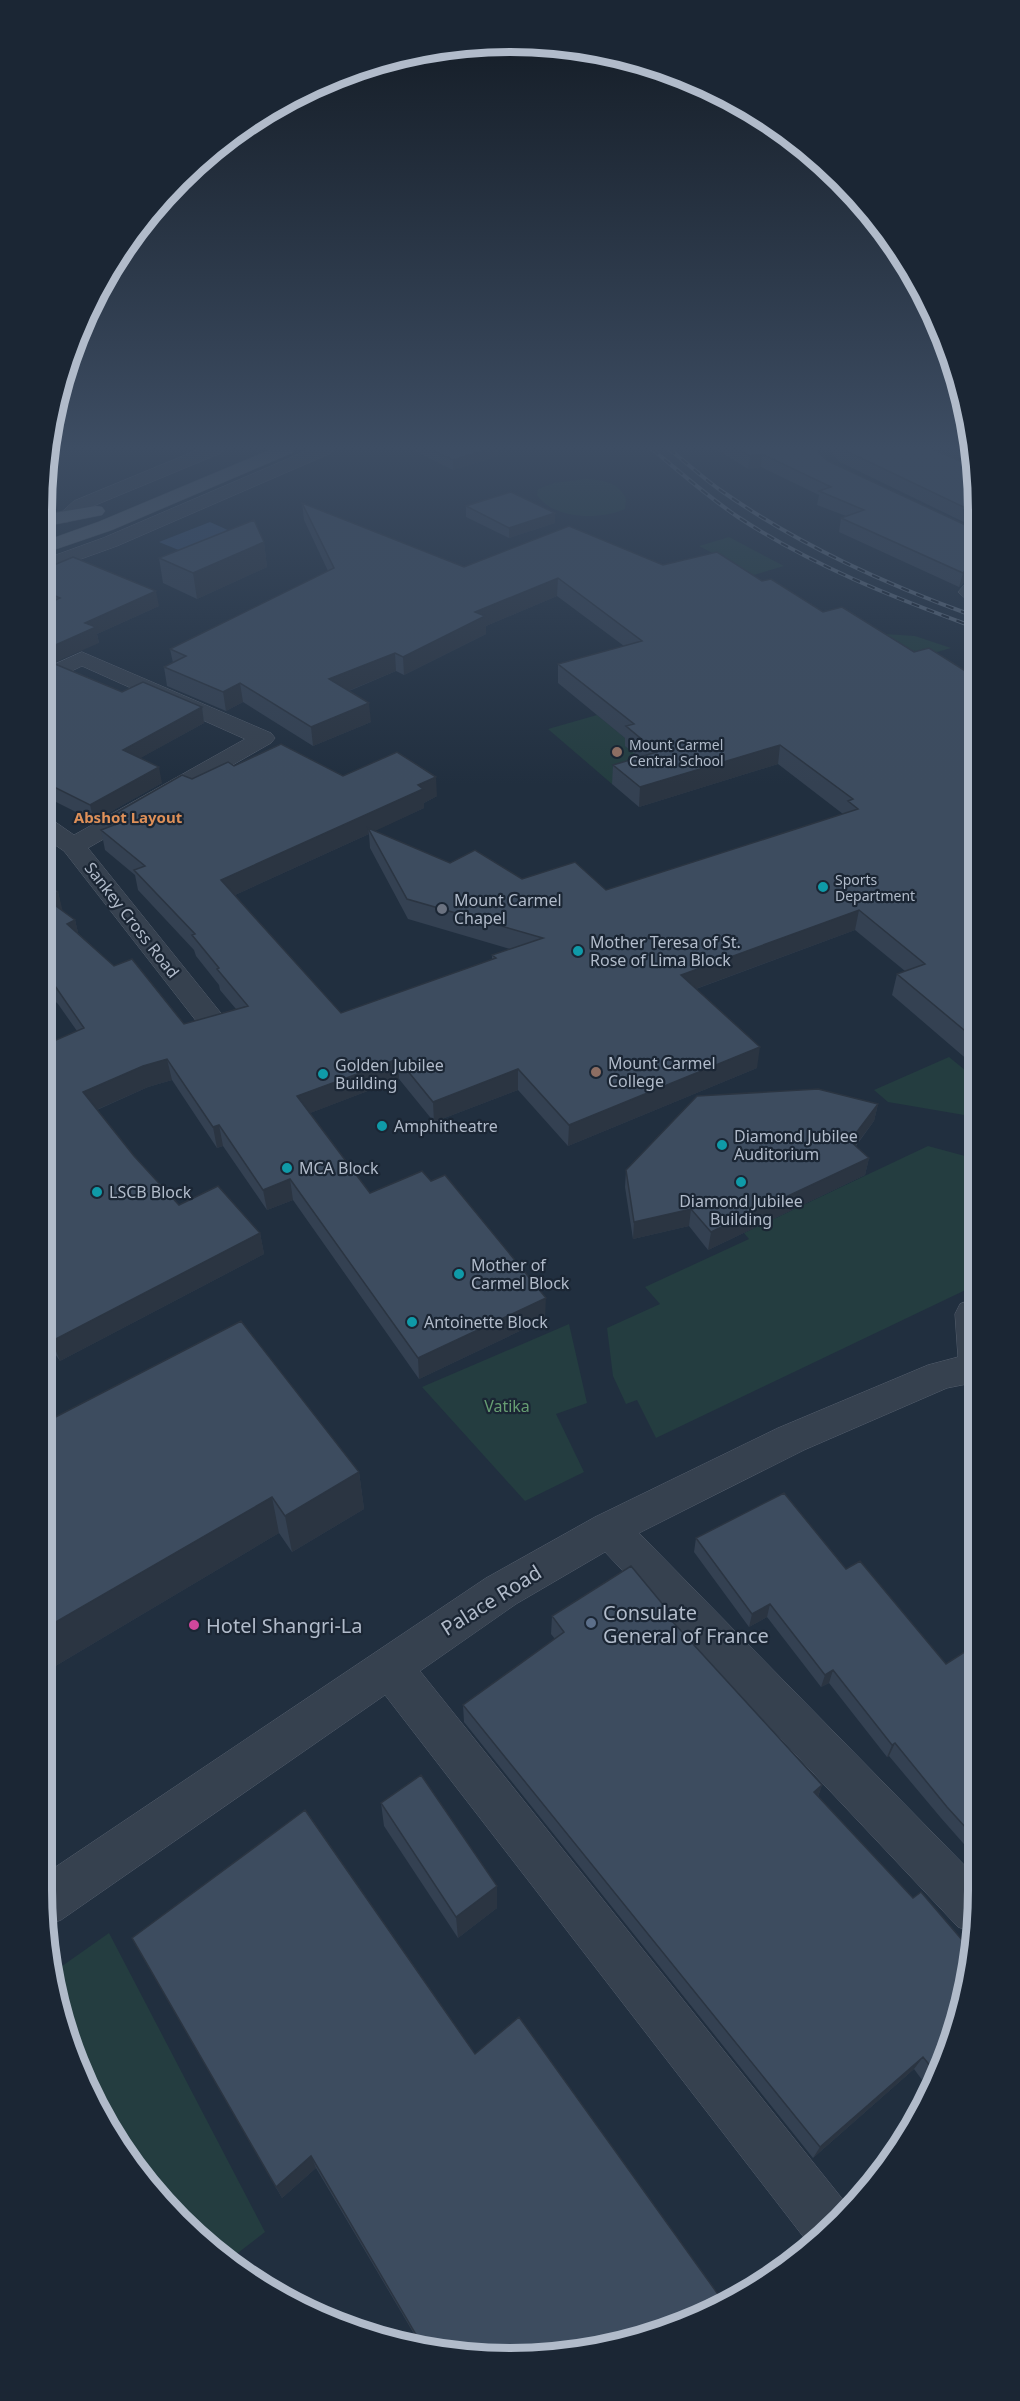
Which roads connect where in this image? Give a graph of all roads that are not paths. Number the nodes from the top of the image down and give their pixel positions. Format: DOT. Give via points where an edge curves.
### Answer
graph roads {
  1 [pos="52,673"];
  2 [pos="52,831"];
  3 [pos="73,846"];
  4 [pos="214,1024"];
  5 [pos="968,1368"];
  6 [pos="609,1529"];
  7 [pos="389,1666"];
  8 [pos="52,1897"];
  9 [pos="968,1902"];
  10 [pos="826,2222"];
  1 -- 3 [label="street" via="81,658 263,738"];
  2 -- 3 [label="street, Sankey Cross Road"];
  3 -- 4 [label="street, Sankey Cross Road"];
  5 -- 6 [label="street, Palace Road" via="854,1410"];
  6 -- 7 [label="street, Palace Road" via="501,1591"];
  6 -- 9 [label="street"];
  7 -- 8 [label="street, Palace Road"];
  7 -- 10 [label="street"];
}
